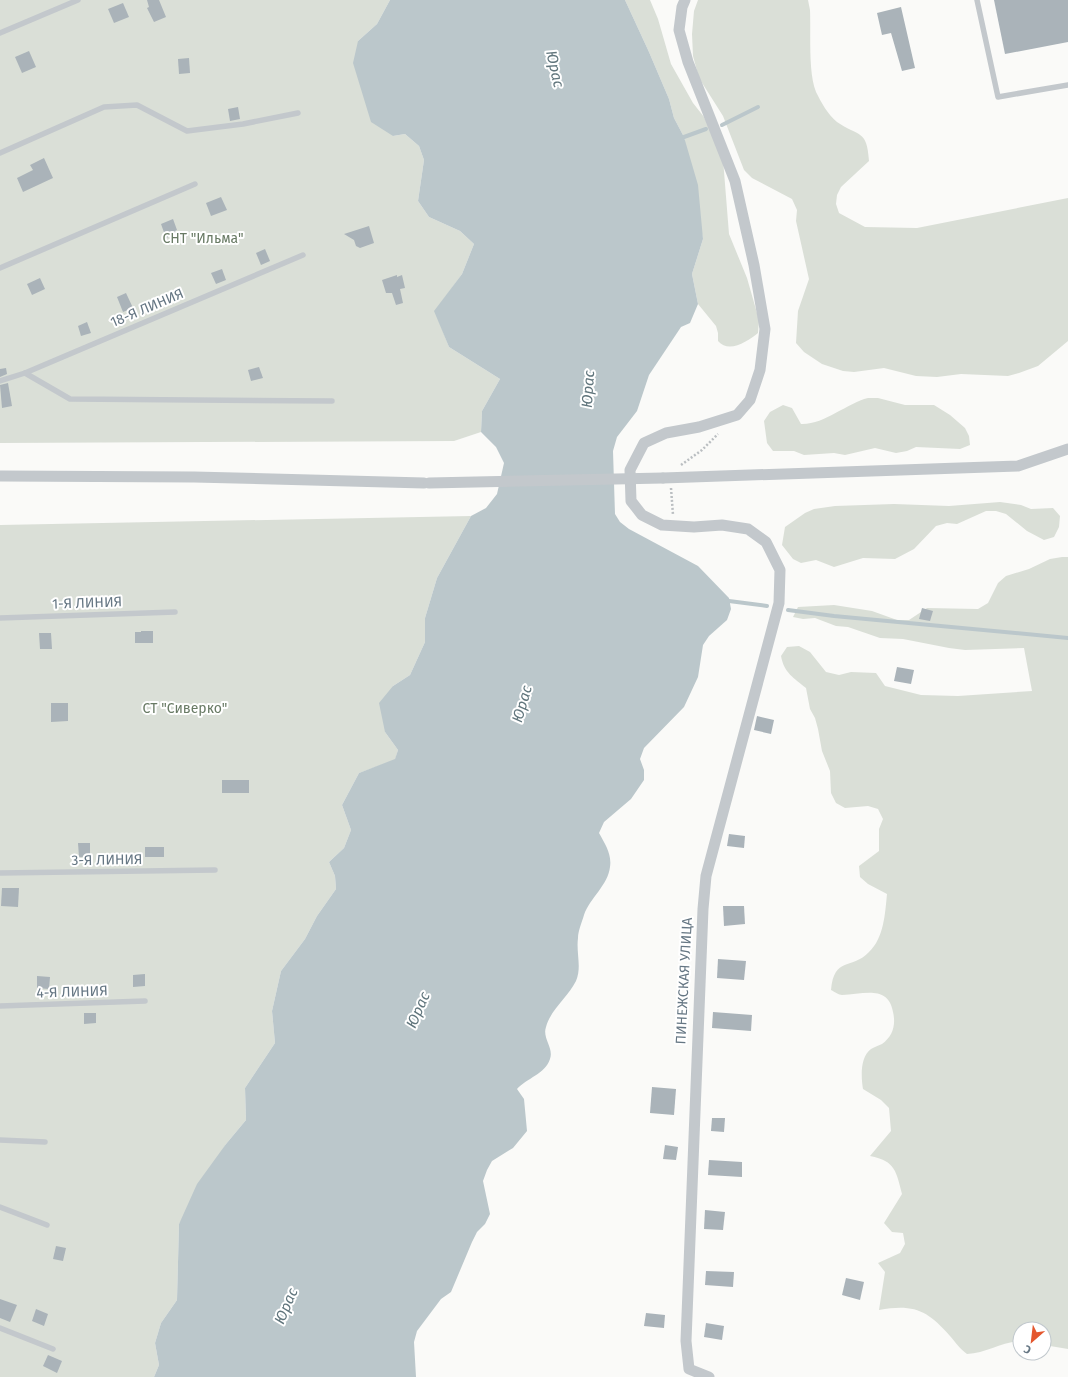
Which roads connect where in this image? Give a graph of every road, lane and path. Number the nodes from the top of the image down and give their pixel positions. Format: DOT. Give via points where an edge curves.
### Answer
graph roads {
  1 [pos="78,0"];
  2 [pos="685,0"];
  3 [pos="977,0"];
  4 [pos="0,33"];
  5 [pos="1068,84"];
  6 [pos="298,113"];
  7 [pos="0,153"];
  8 [pos="195,184"];
  9 [pos="303,255"];
  10 [pos="0,268"];
  11 [pos="25,373"];
  12 [pos="0,381"];
  13 [pos="332,401"];
  14 [pos="722,430"];
  15 [pos="1068,449"];
  16 [pos="0,476"];
  17 [pos="667,482"];
  18 [pos="673,512"];
  19 [pos="175,612"];
  20 [pos="0,618"];
  21 [pos="215,870"];
  22 [pos="0,873"];
  23 [pos="145,1001"];
  24 [pos="0,1006"];
  25 [pos="0,1140"];
  26 [pos="45,1142"];
  27 [pos="0,1207"];
  28 [pos="47,1225"];
  29 [pos="0,1328"];
  30 [pos="52,1349"];
  31 [pos="708,1377"];
  1 -- 4 [label="lane"];
  2 -- 31 [label="street, ПИНЕЖСКАЯ УЛИЦА" via="679,30 688,62 735,181 765,329 760,370 750,400 737,415 699,427 666,433 644,443 630,470 631,501 642,515 662,525 722,525 748,529 766,542 780,570 779,603 705,883 698,998 686,1342 689,1369"];
  3 -- 5 [label="lane" via="998,97"];
  6 -- 7 [label="lane" via="243,124 187,131 137,105 104,107"];
  8 -- 10 [label="lane"];
  9 -- 11 [label="lane, 18-Я ЛИНИЯ"];
  11 -- 12 [label="lane, 18-Я ЛИНИЯ"];
  11 -- 13 [label="lane" via="70,400"];
  14 -- 17 [label="path"];
  15 -- 17 [label="street" via="1018,466"];
  16 -- 17 [label="street, bridge" via="194,477 426,483"];
  17 -- 18 [label="path"];
  19 -- 20 [label="lane, 1-Я ЛИНИЯ"];
  21 -- 22 [label="lane, 3-Я ЛИНИЯ"];
  23 -- 24 [label="lane, 4-Я ЛИНИЯ"];
  25 -- 26 [label="lane"];
  27 -- 28 [label="lane"];
  29 -- 30 [label="lane"];
}
